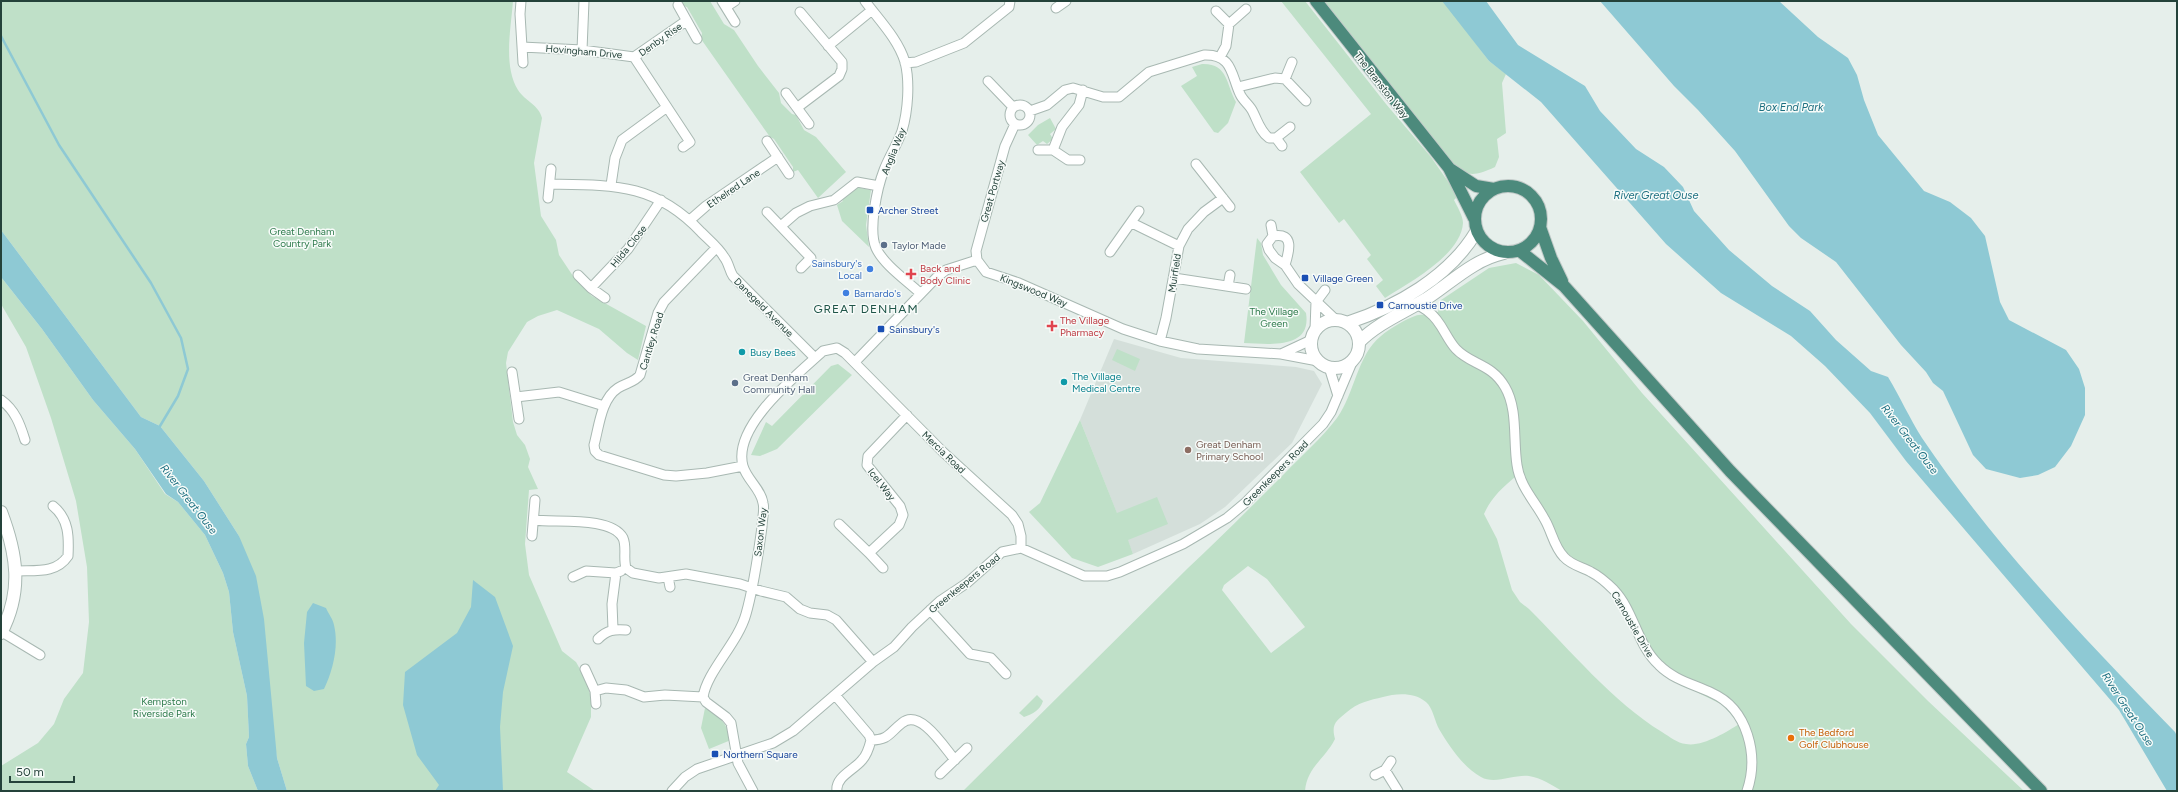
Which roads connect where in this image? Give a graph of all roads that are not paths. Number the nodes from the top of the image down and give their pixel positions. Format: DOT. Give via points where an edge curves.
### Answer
graph roads {
  1 [pos="521,1"];
  2 [pos="584,1"];
  3 [pos="735,1"];
  4 [pos="865,1"];
  5 [pos="1010,1"];
  6 [pos="1066,1"];
  7 [pos="1316,1"];
  8 [pos="724,4"];
  9 [pos="678,6"];
  10 [pos="1056,8"];
  11 [pos="1246,9"];
  12 [pos="872,10"];
  13 [pos="1216,11"];
  14 [pos="800,12"];
  15 [pos="686,21"];
  16 [pos="735,22"];
  17 [pos="1229,24"];
  18 [pos="697,39"];
  19 [pos="828,46"];
  20 [pos="522,47"];
  21 [pos="582,50"];
  22 [pos="634,57"];
  23 [pos="1220,57"];
  24 [pos="523,62"];
  25 [pos="1292,62"];
  26 [pos="905,63"];
  27 [pos="1285,79"];
  28 [pos="988,81"];
  29 [pos="1238,87"];
  30 [pos="1082,90"];
  31 [pos="786,93"];
  32 [pos="1306,101"];
  33 [pos="667,107"];
  34 [pos="798,107"];
  35 [pos="1013,107"];
  36 [pos="1030,111"];
  37 [pos="809,124"];
  38 [pos="1016,124"];
  39 [pos="1290,127"];
  40 [pos="1276,138"];
  41 [pos="766,141"];
  42 [pos="683,146"];
  43 [pos="1282,146"];
  44 [pos="1038,150"];
  45 [pos="1053,150"];
  46 [pos="778,157"];
  47 [pos="1080,160"];
  48 [pos="1196,164"];
  49 [pos="1449,168"];
  50 [pos="551,169"];
  51 [pos="789,174"];
  52 [pos="550,184"];
  53 [pos="611,185"];
  54 [pos="879,186"];
  55 [pos="1494,189"];
  56 [pos="548,198"];
  57 [pos="1223,198"];
  58 [pos="662,200"];
  59 [pos="1230,207"];
  60 [pos="1139,211"];
  61 [pos="767,212"];
  62 [pos="1474,218"];
  63 [pos="690,220"];
  64 [pos="1132,223"];
  65 [pos="1271,225"];
  66 [pos="781,226"];
  67 [pos="1540,227"];
  68 [pos="1476,232"];
  69 [pos="1273,236"];
  70 [pos="1179,246"];
  71 [pos="716,248"];
  72 [pos="1520,251"];
  73 [pos="1110,252"];
  74 [pos="1504,253"];
  75 [pos="977,260"];
  76 [pos="1285,265"];
  77 [pos="801,268"];
  78 [pos="578,275"];
  79 [pos="1230,275"];
  80 [pos="1174,278"];
  81 [pos="1228,286"];
  82 [pos="1564,286"];
  83 [pos="591,288"];
  84 [pos="1246,289"];
  85 [pos="1325,290"];
  86 [pos="920,293"];
  87 [pos="1432,294"];
  88 [pos="605,298"];
  89 [pos="1316,302"];
  90 [pos="1417,304"];
  91 [pos="1432,313"];
  92 [pos="1342,321"];
  93 [pos="1313,335"];
  94 [pos="1160,341"];
  95 [pos="1359,342"];
  96 [pos="1281,354"];
  97 [pos="815,358"];
  98 [pos="1353,360"];
  99 [pos="1318,361"];
  100 [pos="855,362"];
  101 [pos="1329,367"];
  102 [pos="512,372"];
  103 [pos="1338,396"];
  104 [pos="516,397"];
  105 [pos="1,400"];
  106 [pos="604,406"];
  107 [pos="907,415"];
  108 [pos="519,419"];
  109 [pos="25,440"];
  110 [pos="743,466"];
  111 [pos="535,500"];
  112 [pos="53,506"];
  113 [pos="1,512"];
  114 [pos="534,520"];
  115 [pos="839,524"];
  116 [pos="532,536"];
  117 [pos="1021,548"];
  118 [pos="869,553"];
  119 [pos="626,568"];
  120 [pos="883,568"];
  121 [pos="16,571"];
  122 [pos="616,573"];
  123 [pos="572,577"];
  124 [pos="668,577"];
  125 [pos="670,587"];
  126 [pos="752,587"];
  127 [pos="930,610"];
  128 [pos="613,629"];
  129 [pos="626,630"];
  130 [pos="1,633"];
  131 [pos="598,639"];
  132 [pos="37,651"];
  133 [pos="873,662"];
  134 [pos="585,669"];
  135 [pos="1006,674"];
  136 [pos="595,691"];
  137 [pos="835,695"];
  138 [pos="703,697"];
  139 [pos="596,704"];
  140 [pos="871,740"];
  141 [pos="967,748"];
  142 [pos="735,755"];
  143 [pos="955,760"];
  144 [pos="1391,761"];
  145 [pos="1385,770"];
  146 [pos="940,774"];
  147 [pos="1376,775"];
  148 [pos="672,791"];
  149 [pos="753,791"];
  150 [pos="837,791"];
  151 [pos="1398,791"];
  152 [pos="1747,791"];
  153 [pos="2041,791"];
  1 -- 20 [label="street"];
  2 -- 21 [label="street"];
  3 -- 8 [label="street"];
  4 -- 12 [label="street, Anglia Way"];
  5 -- 26 [label="street" via="1009,7 964,43 916,62"];
  6 -- 10 [label="street"];
  7 -- 49 [label="highway, The Branston Way"];
  8 -- 16 [label="street"];
  9 -- 15 [label="street, Denby Rise"];
  11 -- 17 [label="street"];
  12 -- 19 [label="street"];
  12 -- 26 [label="street, Anglia Way" via="893,38"];
  13 -- 17 [label="street"];
  14 -- 19 [label="street"];
  15 -- 18 [label="street, Denby Rise"];
  15 -- 22 [label="street, Denby Rise"];
  17 -- 23 [label="street" via="1226,46"];
  19 -- 34 [label="street" via="842,62 842,69 838,76"];
  20 -- 21 [label="street, Hovingham Drive"];
  20 -- 24 [label="street"];
  21 -- 22 [label="street, Hovingham Drive"];
  22 -- 33 [label="street, Hovingham Drive"];
  23 -- 29 [label="street" via="1233,72"];
  23 -- 30 [label="street" via="1204,55 1149,72 1125,93 1113,98"];
  25 -- 27 [label="street"];
  26 -- 54 [label="street, Anglia Way" via="905,120"];
  27 -- 29 [label="street" via="1275,78"];
  27 -- 32 [label="street"];
  28 -- 35 [label="street"];
  29 -- 40 [label="street" via="1264,134 1269,138"];
  30 -- 36 [label="street" via="1065,90 1047,105"];
  30 -- 45 [label="street" via="1079,105 1062,127"];
  31 -- 34 [label="street"];
  33 -- 42 [label="street, Hovingham Drive" via="690,142"];
  33 -- 53 [label="street" via="622,140 615,158"];
  34 -- 37 [label="street"];
  35 -- 36 [label="street" via="1022,104"];
  35 -- 38 [label="street" via="1010,116"];
  36 -- 38 [label="street" via="1028,121 1022,125"];
  38 -- 75 [label="street, Great Portway" via="1005,146 981,228 976,251"];
  39 -- 40 [label="street"];
  40 -- 43 [label="street"];
  41 -- 46 [label="street"];
  44 -- 45 [label="street"];
  45 -- 47 [label="street" via="1068,160"];
  46 -- 51 [label="street"];
  46 -- 63 [label="street, Ethelred Lane" via="706,206"];
  48 -- 57 [label="street"];
  49 -- 55 [label="highway, The Branston Way" via="1476,186"];
  49 -- 62 [label="highway, The Branston Way"];
  50 -- 52 [label="street"];
  52 -- 53 [label="street, Danegeld Avenue"];
  52 -- 56 [label="street"];
  53 -- 58 [label="street, Danegeld Avenue"];
  54 -- 66 [label="street" via="857,182 834,200 810,206 796,213"];
  54 -- 86 [label="street, Anglia Way" via="873,229 875,247 887,263"];
  55 -- 62 [label="highway" via="1484,196 1477,206"];
  55 -- 67 [label="highway" via="1509,186 1525,190 1538,206 1541,216"];
  57 -- 59 [label="street"];
  57 -- 70 [label="street, Muirfield" via="1204,212 1188,229"];
  58 -- 63 [label="street, Danegeld Avenue"];
  58 -- 83 [label="street, Hilda Close" via="628,249"];
  60 -- 64 [label="street"];
  61 -- 66 [label="street"];
  62 -- 68 [label="highway"];
  63 -- 71 [label="street, Danegeld Avenue"];
  64 -- 70 [label="street"];
  64 -- 73 [label="street"];
  65 -- 69 [label="street"];
  66 -- 77 [label="street" via="811,258"];
  67 -- 72 [label="highway" via="1536,237"];
  67 -- 82 [label="highway"];
  68 -- 74 [label="highway" via="1487,246"];
  68 -- 92 [label="street" via="1468,245 1446,267 1412,293 1387,308"];
  69 -- 76 [label="street" via="1268,244 1269,250"];
  69 -- 76 [label="street" via="1280,235 1286,238 1289,244"];
  70 -- 80 [label="street, Muirfield"];
  71 -- 97 [label="street, Danegeld Avenue" via="724,257 733,276"];
  71 -- 106 [label="street, Cantley Road" via="664,302 658,313 640,375 618,388 610,395"];
  72 -- 74 [label="highway"];
  72 -- 82 [label="highway"];
  74 -- 87 [label="street" via="1480,260"];
  75 -- 86 [label="street" via="946,270"];
  75 -- 94 [label="street, Kingswood Way" via="986,272 1019,283 1123,329"];
  76 -- 89 [label="street" via="1290,275"];
  78 -- 83 [label="street"];
  79 -- 81 [label="street"];
  80 -- 81 [label="street"];
  80 -- 94 [label="street, Muirfield"];
  81 -- 84 [label="street"];
  82 -- 153 [label="highway" via="1730,471"];
  83 -- 88 [label="street"];
  85 -- 89 [label="street"];
  86 -- 100 [label="street"];
  87 -- 90 [label="street"];
  87 -- 91 [label="street"];
  89 -- 92 [label="street"];
  89 -- 93 [label="street"];
  90 -- 91 [label="street, Carnoustie Drive"];
  90 -- 95 [label="street" via="1378,326"];
  91 -- 152 [label="street, Carnoustie Drive" via="1457,350 1496,374 1506,388 1511,401 1521,481 1564,558 1592,572 1614,590 1648,653 1658,665 1681,682 1713,693 1736,712 1749,738 1750,771"];
  92 -- 93 [label="street" via="1322,324"];
  92 -- 95 [label="street" via="1357,334"];
  93 -- 96 [label="street, Kingswood Way"];
  93 -- 99 [label="street" via="1311,348"];
  94 -- 96 [label="street, Kingswood Way" via="1198,348"];
  95 -- 98 [label="street" via="1358,352"];
  96 -- 99 [label="street, Kingswood Way"];
  97 -- 100 [label="street" via="823,351 837,348"];
  97 -- 110 [label="street" via="758,416 744,444"];
  98 -- 101 [label="street" via="1342,367"];
  98 -- 103 [label="street, Greenkeepers Road"];
  99 -- 101 [label="street"];
  100 -- 107 [label="street, Mercia Road"];
  101 -- 103 [label="street"];
  102 -- 104 [label="street"];
  103 -- 117 [label="street, Greenkeepers Road" via="1323,424 1245,503 1213,528 1183,544 1120,572 1095,577 1084,576 1063,568"];
  104 -- 106 [label="street" via="559,392"];
  104 -- 108 [label="street"];
  105 -- 109 [label="street" via="12,410 25,429"];
  106 -- 110 [label="street, Cantley Road" via="594,445 599,455 664,475 676,476"];
  107 -- 117 [label="street, Mercia Road" via="1012,515 1018,524"];
  107 -- 118 [label="street, Icel Way" via="868,456 867,465 900,506 903,515 899,526"];
  110 -- 126 [label="street, Saxon Way" via="763,502"];
  111 -- 114 [label="street"];
  112 -- 121 [label="street" via="65,521 68,556 59,567 50,570"];
  113 -- 121 [label="street" via="11,537"];
  114 -- 116 [label="street"];
  114 -- 119 [label="street" via="593,523 617,530 624,542 623,559"];
  115 -- 118 [label="street"];
  117 -- 127 [label="street, Greenkeepers Road" via="1002,552 967,583 947,595"];
  118 -- 120 [label="street"];
  119 -- 122 [label="street"];
  119 -- 124 [label="street" via="633,573 659,578"];
  121 -- 130 [label="street" via="13,600"];
  122 -- 123 [label="street" via="594,571"];
  122 -- 128 [label="street" via="612,604"];
  124 -- 125 [label="street"];
  124 -- 126 [label="street" via="686,574"];
  126 -- 133 [label="street" via="786,597 800,609 810,613 831,616"];
  126 -- 138 [label="street, Saxon Way" via="746,615 736,638 709,679"];
  127 -- 133 [label="street, Greenkeepers Road" via="894,647"];
  127 -- 135 [label="street" via="970,654 991,658"];
  128 -- 129 [label="street"];
  128 -- 131 [label="street"];
  130 -- 132 [label="street"];
  133 -- 137 [label="street, Greenkeepers Road"];
  134 -- 136 [label="street"];
  136 -- 138 [label="street" via="606,688 626,690 644,697"];
  136 -- 139 [label="street"];
  137 -- 140 [label="street"];
  137 -- 142 [label="street, Greenkeepers Road" via="784,737"];
  138 -- 142 [label="street" via="731,723"];
  140 -- 143 [label="street" via="882,740 910,718 920,721"];
  140 -- 150 [label="street" via="862,761 841,779 836,786"];
  141 -- 143 [label="street"];
  142 -- 148 [label="street, Greenkeepers Road" via="697,769"];
  142 -- 149 [label="street"];
  143 -- 146 [label="street"];
  144 -- 145 [label="street"];
  145 -- 147 [label="street"];
  145 -- 151 [label="street"];
}
